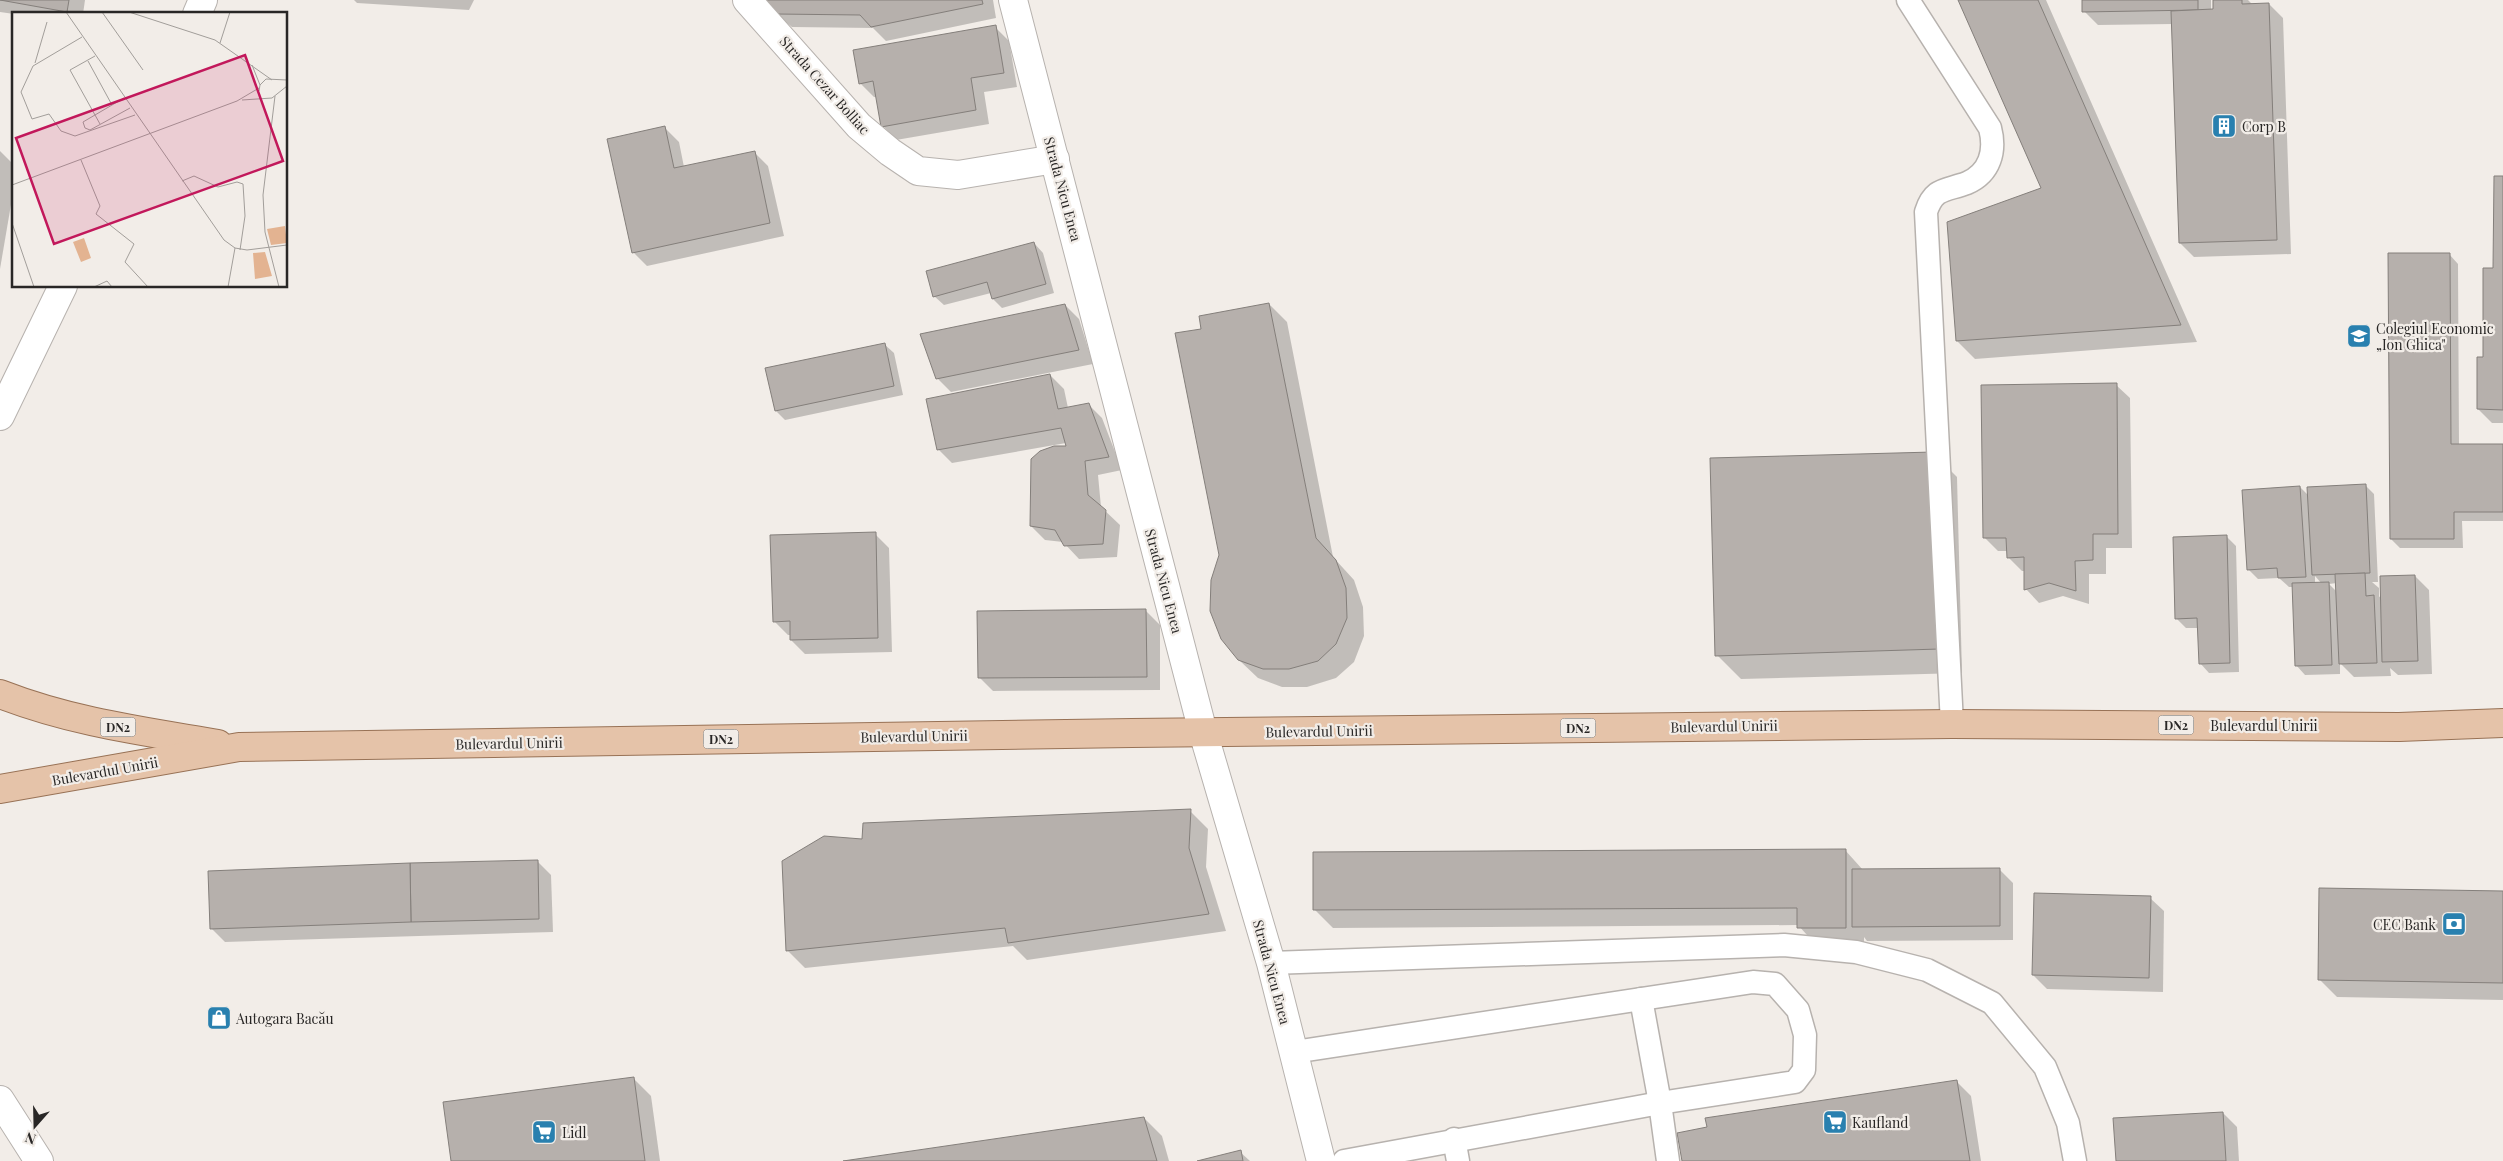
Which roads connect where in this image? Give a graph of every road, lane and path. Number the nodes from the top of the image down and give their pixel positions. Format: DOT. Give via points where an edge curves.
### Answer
graph roads {
  1 [pos="203,0"];
  2 [pos="747,0"];
  3 [pos="1013,0"];
  4 [pos="1908,0"];
  5 [pos="198,12"];
  6 [pos="1055,159"];
  7 [pos="62,288"];
  8 [pos="0,416"];
  9 [pos="0,694"];
  10 [pos="2503,723"];
  11 [pos="1952,724"];
  12 [pos="2399,726"];
  13 [pos="1203,732"];
  14 [pos="2503,742"];
  15 [pos="239,747"];
  16 [pos="0,788"];
  17 [pos="1271,963"];
  18 [pos="1641,999"];
  19 [pos="1294,1052"];
  20 [pos="0,1100"];
  21 [pos="1660,1103"];
  22 [pos="1454,1139"];
  23 [pos="39,1161"];
  24 [pos="1321,1161"];
  25 [pos="1344,1161"];
  26 [pos="1458,1161"];
  27 [pos="1668,1161"];
  28 [pos="2075,1161"];
  1 -- 5 [label="street"];
  2 -- 6 [label="street, Strada Cezar Bolliac" via="860,126 918,171 958,175"];
  3 -- 6 [label="street, Strada Nicu Enea"];
  4 -- 11 [label="lane" via="1990,128 1994,143 1990,161 1980,174 1967,183 1938,193 1930,200 1926,212"];
  6 -- 13 [label="street, Strada Nicu Enea"];
  7 -- 8 [label="street"];
  9 -- 15 [label="main road, Bulevardul Unirii / DN2" via="42,710 108,726"];
  10 -- 12 [label="main road, Bulevardul Unirii / DN2"];
  11 -- 12 [label="main road, Bulevardul Unirii / DN2"];
  11 -- 13 [label="main road, Bulevardul Unirii / DN2"];
  12 -- 14 [label="main road, Bulevardul Unirii / DN2"];
  13 -- 15 [label="main road, Bulevardul Unirii / DN2"];
  13 -- 17 [label="street, Strada Nicu Enea"];
  15 -- 16 [label="main road, Bulevardul Unirii / DN2"];
  17 -- 19 [label="street, Strada Nicu Enea"];
  17 -- 28 [label="lane" via="1784,945 1856,952 1927,970 1992,1003 2045,1067 2068,1123"];
  18 -- 19 [label="lane"];
  18 -- 21 [label="lane"];
  18 -- 21 [label="lane" via="1754,982 1774,984 1798,1010 1805,1035 1804,1070 1795,1082"];
  19 -- 24 [label="street, Strada Nicu Enea"];
  20 -- 23 [label="street"];
  21 -- 22 [label="lane"];
  21 -- 27 [label="lane"];
  22 -- 25 [label="lane"];
  22 -- 26 [label="lane"];
}
